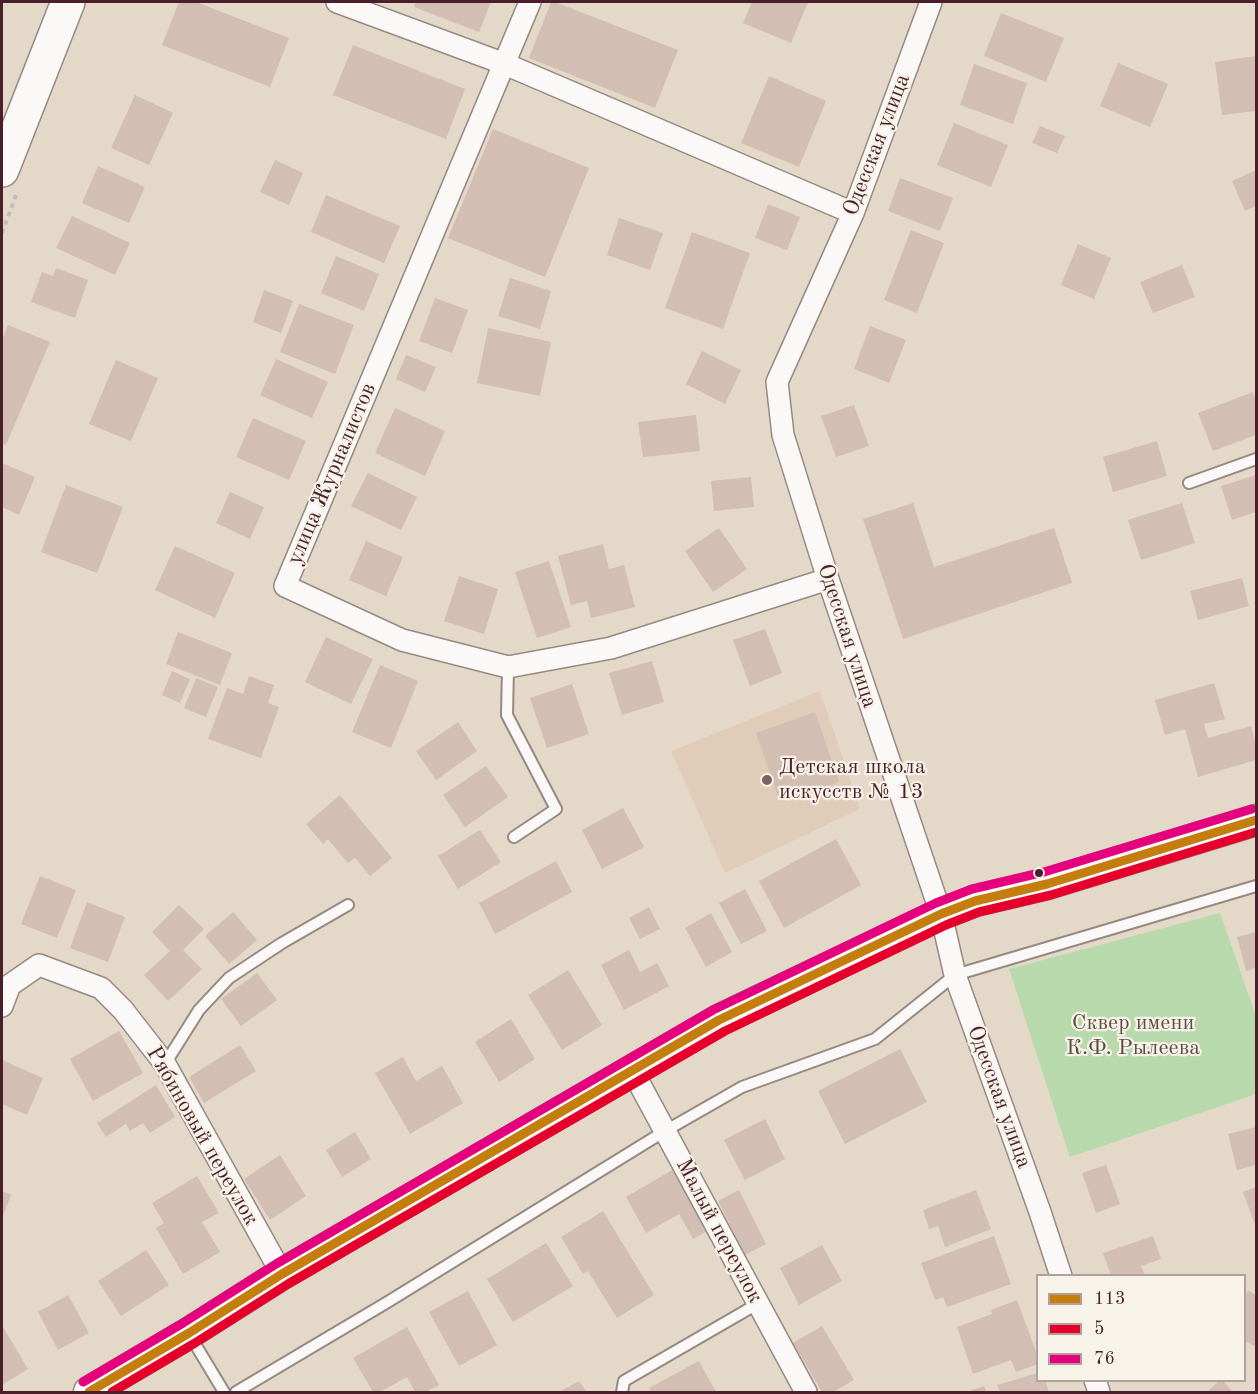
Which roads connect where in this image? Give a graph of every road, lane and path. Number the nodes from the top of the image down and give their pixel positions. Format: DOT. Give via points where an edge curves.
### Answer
graph roads {
  1 [pos="68,2"];
  2 [pos="337,2"];
  3 [pos="530,2"];
  4 [pos="931,2"];
  5 [pos="504,64"];
  6 [pos="2,170"];
  7 [pos="853,213"];
  8 [pos="1257,459"];
  9 [pos="1189,483"];
  10 [pos="828,579"];
  11 [pos="507,667"];
  12 [pos="1257,820"];
  13 [pos="514,837"];
  14 [pos="1257,886"];
  15 [pos="348,905"];
  16 [pos="940,914"];
  17 [pos="955,975"];
  18 [pos="2,1006"];
  19 [pos="165,1064"];
  20 [pos="632,1070"];
  21 [pos="665,1131"];
  22 [pos="282,1274"];
  23 [pos="1061,1274"];
  24 [pos="759,1304"];
  25 [pos="189,1334"];
  26 [pos="89,1392"];
  27 [pos="224,1392"];
  28 [pos="236,1392"];
  29 [pos="622,1392"];
  30 [pos="806,1392"];
  1 -- 6 [label="highway"];
  2 -- 5 [label="street"];
  3 -- 5 [label="street, улица Журналистов"];
  4 -- 7 [label="street, Одесская улица"];
  5 -- 7 [label="street"];
  5 -- 11 [label="street, улица Журналистов" via="285,586 402,640"];
  7 -- 10 [label="street, Одесская улица" via="777,382 783,435"];
  8 -- 9 [label="lane"];
  10 -- 11 [label="street, улица Журналистов" via="611,648"];
  10 -- 16 [label="street, Одесская улица"];
  11 -- 13 [label="lane" via="507,715 556,809"];
  12 -- 16 [label="street"];
  14 -- 17 [label="lane"];
  15 -- 19 [label="lane" via="229,978 199,1010"];
  16 -- 17 [label="street, Одесская улица"];
  16 -- 20 [label="street" via="719,1020"];
  17 -- 21 [label="lane" via="875,1039 742,1087"];
  17 -- 23 [label="street, Одесская улица"];
  18 -- 19 [label="street, Рябиновый переулок" via="10,985 39,965 101,988"];
  19 -- 22 [label="street, Рябиновый переулок"];
  20 -- 21 [label="street, Малый переулок"];
  20 -- 22 [label="street"];
  21 -- 24 [label="street, Малый переулок"];
  21 -- 28 [label="lane"];
  22 -- 25 [label="street"];
  24 -- 29 [label="lane" via="624,1381"];
  24 -- 30 [label="street, Малый переулок"];
  25 -- 26 [label="street"];
  25 -- 27 [label="lane"];
}
